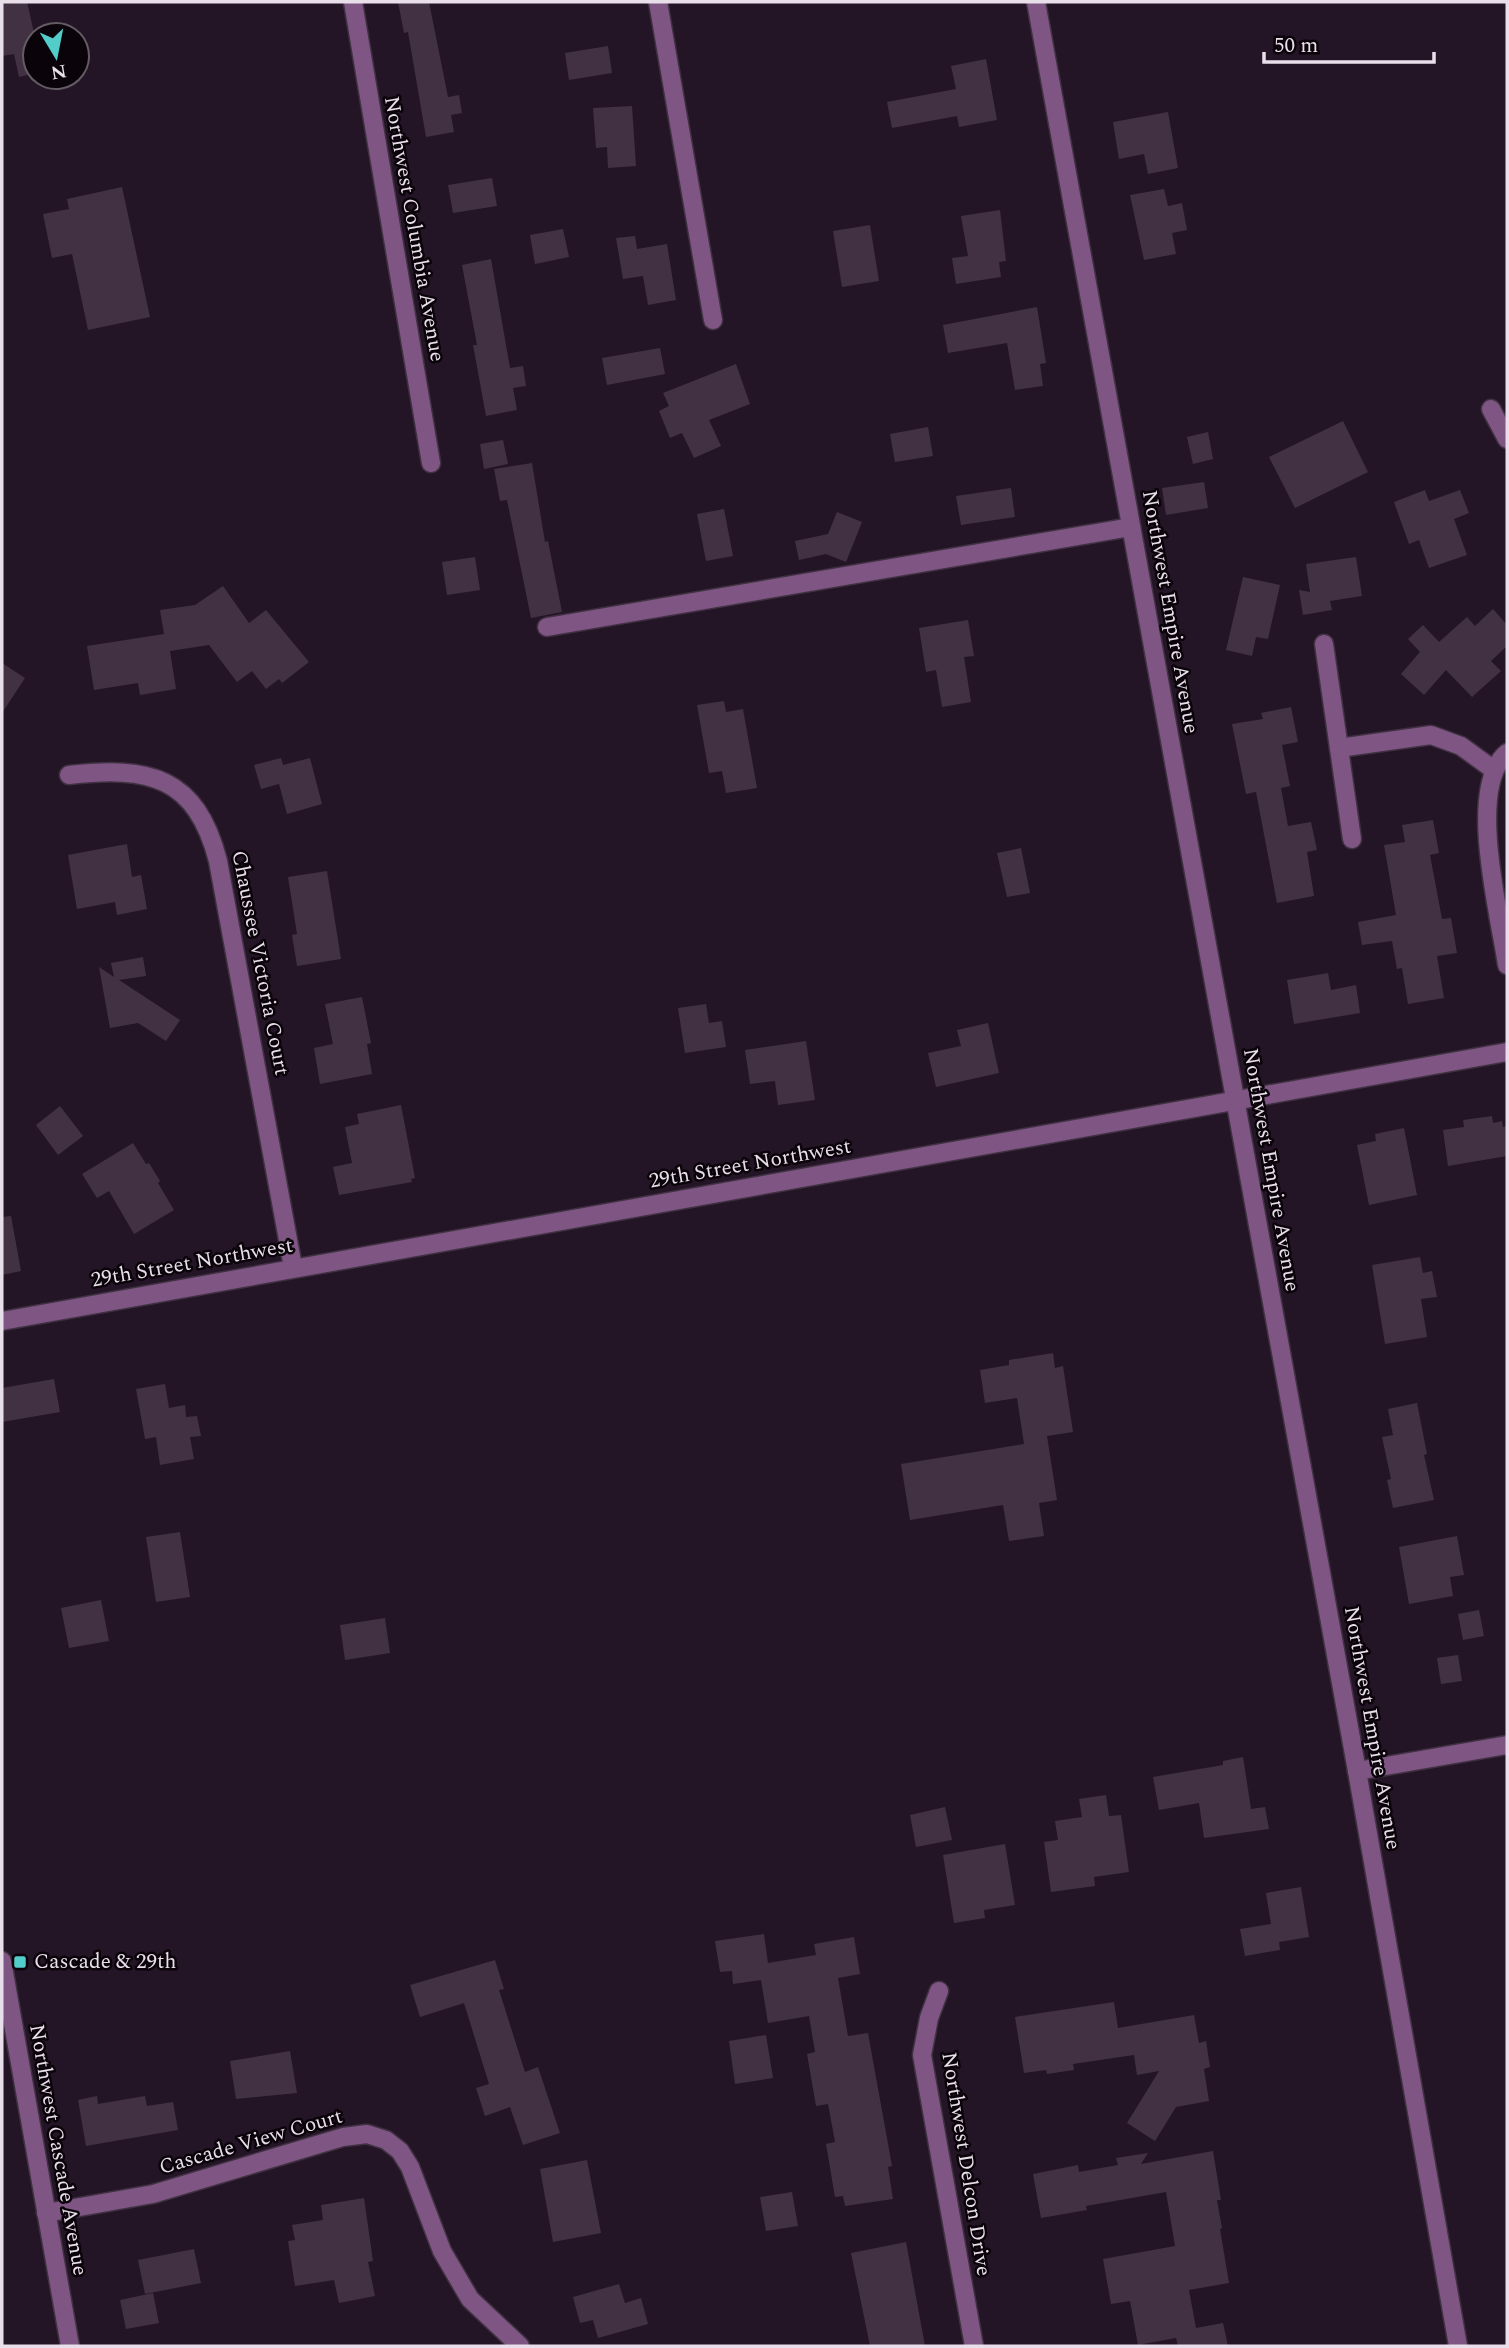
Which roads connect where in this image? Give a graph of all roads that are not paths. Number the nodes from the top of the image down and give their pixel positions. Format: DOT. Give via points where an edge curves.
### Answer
graph roads {
  1 [pos="353,2"];
  2 [pos="658,2"];
  3 [pos="1036,2"];
  4 [pos="713,320"];
  5 [pos="1491,409"];
  6 [pos="1507,439"];
  7 [pos="431,463"];
  8 [pos="1131,527"];
  9 [pos="547,627"];
  10 [pos="1324,644"];
  11 [pos="1339,748"];
  12 [pos="1507,752"];
  13 [pos="1494,770"];
  14 [pos="69,775"];
  15 [pos="1352,838"];
  16 [pos="1507,965"];
  17 [pos="1507,1052"];
  18 [pos="1236,1101"];
  19 [pos="293,1267"];
  20 [pos="2,1321"];
  21 [pos="1507,1745"];
  22 [pos="1357,1771"];
  23 [pos="2,1961"];
  24 [pos="939,1991"];
  25 [pos="46,2213"];
  26 [pos="70,2346"];
  27 [pos="520,2346"];
  28 [pos="974,2346"];
  29 [pos="1458,2346"];
  1 -- 7 [label="street, Northwest Columbia Avenue"];
  2 -- 4 [label="street"];
  3 -- 8 [label="street, Northwest Empire Avenue"];
  5 -- 6 [label="street"];
  8 -- 9 [label="street"];
  8 -- 18 [label="street, Northwest Empire Avenue"];
  10 -- 11 [label="street"];
  11 -- 13 [label="street" via="1431,735 1461,746"];
  11 -- 15 [label="street"];
  12 -- 13 [label="street"];
  13 -- 16 [label="street" via="1486,820"];
  14 -- 19 [label="street, Chaussee Victoria Court" via="105,771 142,775 171,785 197,808 211,834"];
  17 -- 18 [label="street, 29th Street Northwest"];
  18 -- 19 [label="street, 29th Street Northwest"];
  18 -- 22 [label="street, Northwest Empire Avenue"];
  19 -- 20 [label="street, 29th Street Northwest"];
  21 -- 22 [label="street"];
  22 -- 29 [label="street, Northwest Empire Avenue"];
  23 -- 25 [label="street, Northwest Cascade Avenue"];
  24 -- 28 [label="street, Northwest Delcon Drive" via="922,2056"];
  25 -- 26 [label="street, Northwest Cascade Avenue"];
  25 -- 27 [label="street, Cascade View Court" via="153,2194 342,2137 367,2134 400,2151 442,2251 470,2300"];
}
